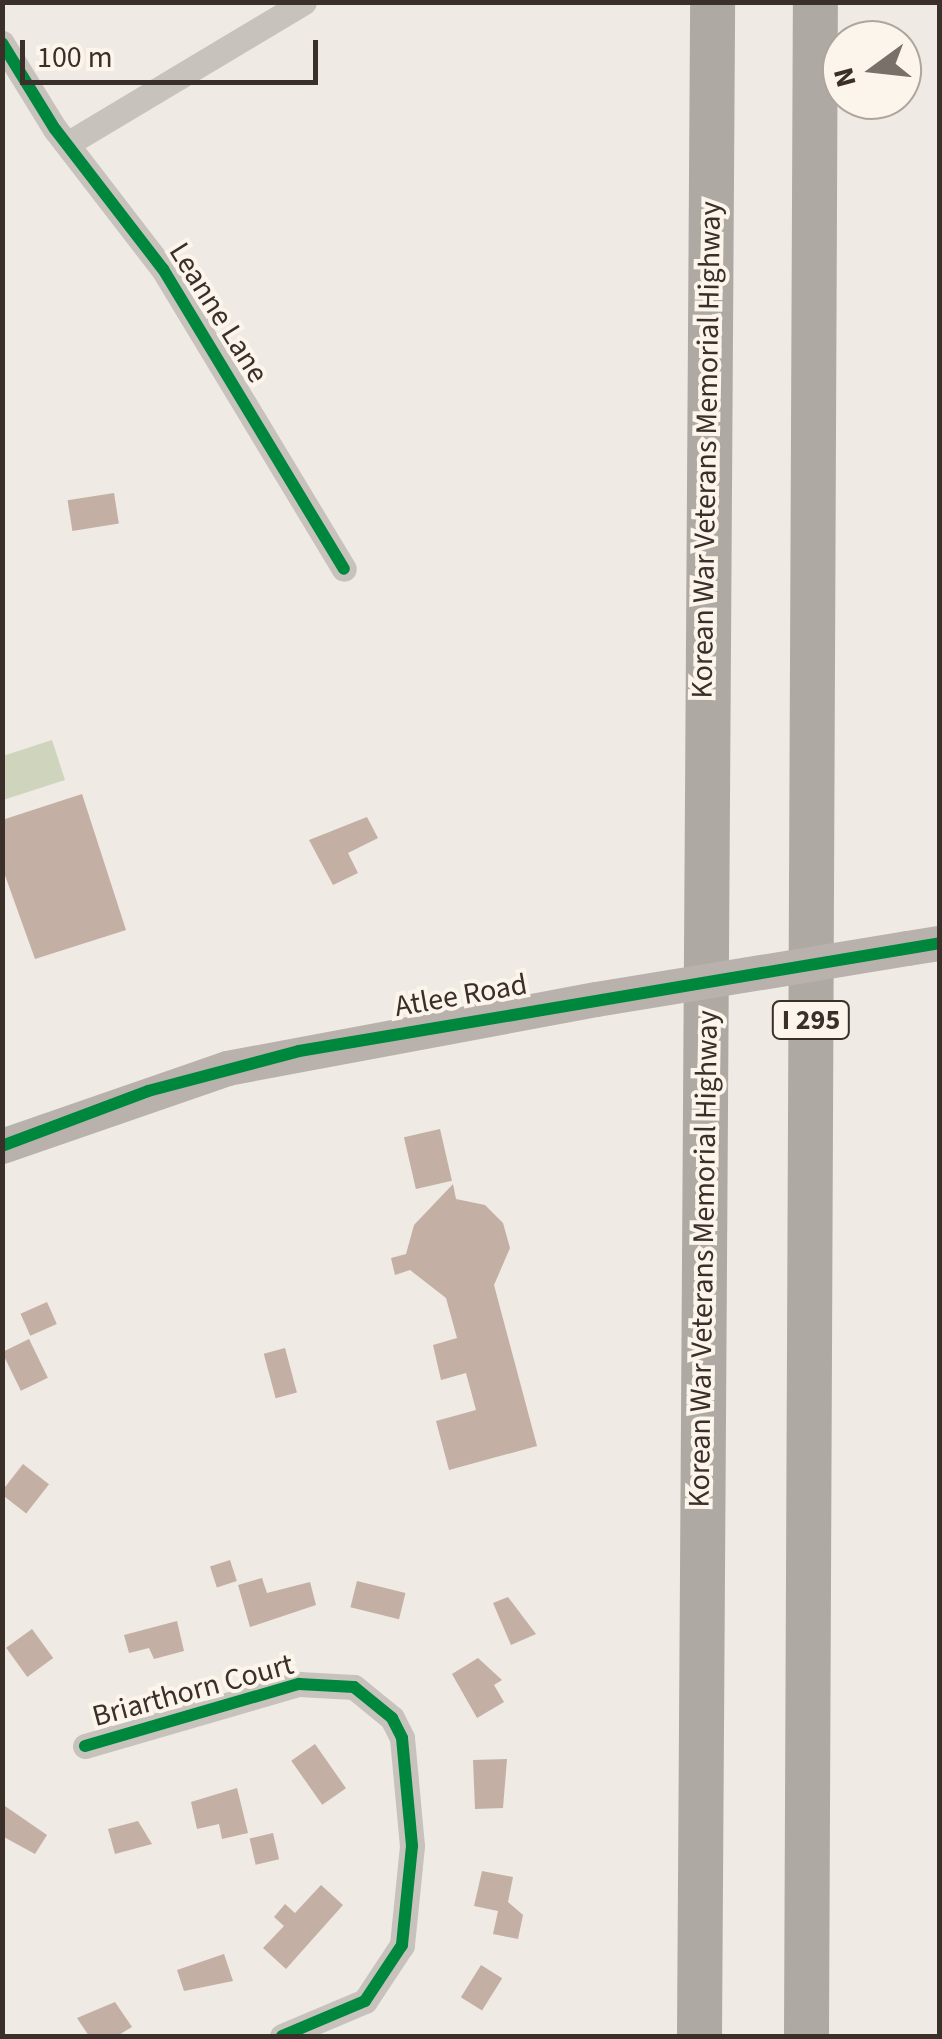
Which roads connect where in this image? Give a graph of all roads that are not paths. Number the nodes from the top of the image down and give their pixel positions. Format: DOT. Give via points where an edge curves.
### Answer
graph roads {
  1 [pos="304,2"];
  2 [pos="712,2"];
  3 [pos="815,2"];
  4 [pos="2,43"];
  5 [pos="67,144"];
  6 [pos="344,569"];
  7 [pos="923,946"];
  8 [pos="2,1146"];
  9 [pos="85,1746"];
  10 [pos="282,2036"];
  11 [pos="699,2036"];
  12 [pos="806,2036"];
  1 -- 5 [label="street"];
  2 -- 11 [label="highway, Korean War Veterans Memorial Highway"];
  3 -- 12 [label="highway, I 295"];
  4 -- 5 [label="street, Leanne Lane"];
  5 -- 6 [label="street, Leanne Lane" via="163,269"];
  7 -- 8 [label="main road, Atlee Road, bridge" via="227,1068"];
  9 -- 10 [label="street, Briarthorn Court" via="299,1684 354,1687 392,1718 402,1738 411,1828 402,1944 365,2001"];
}
